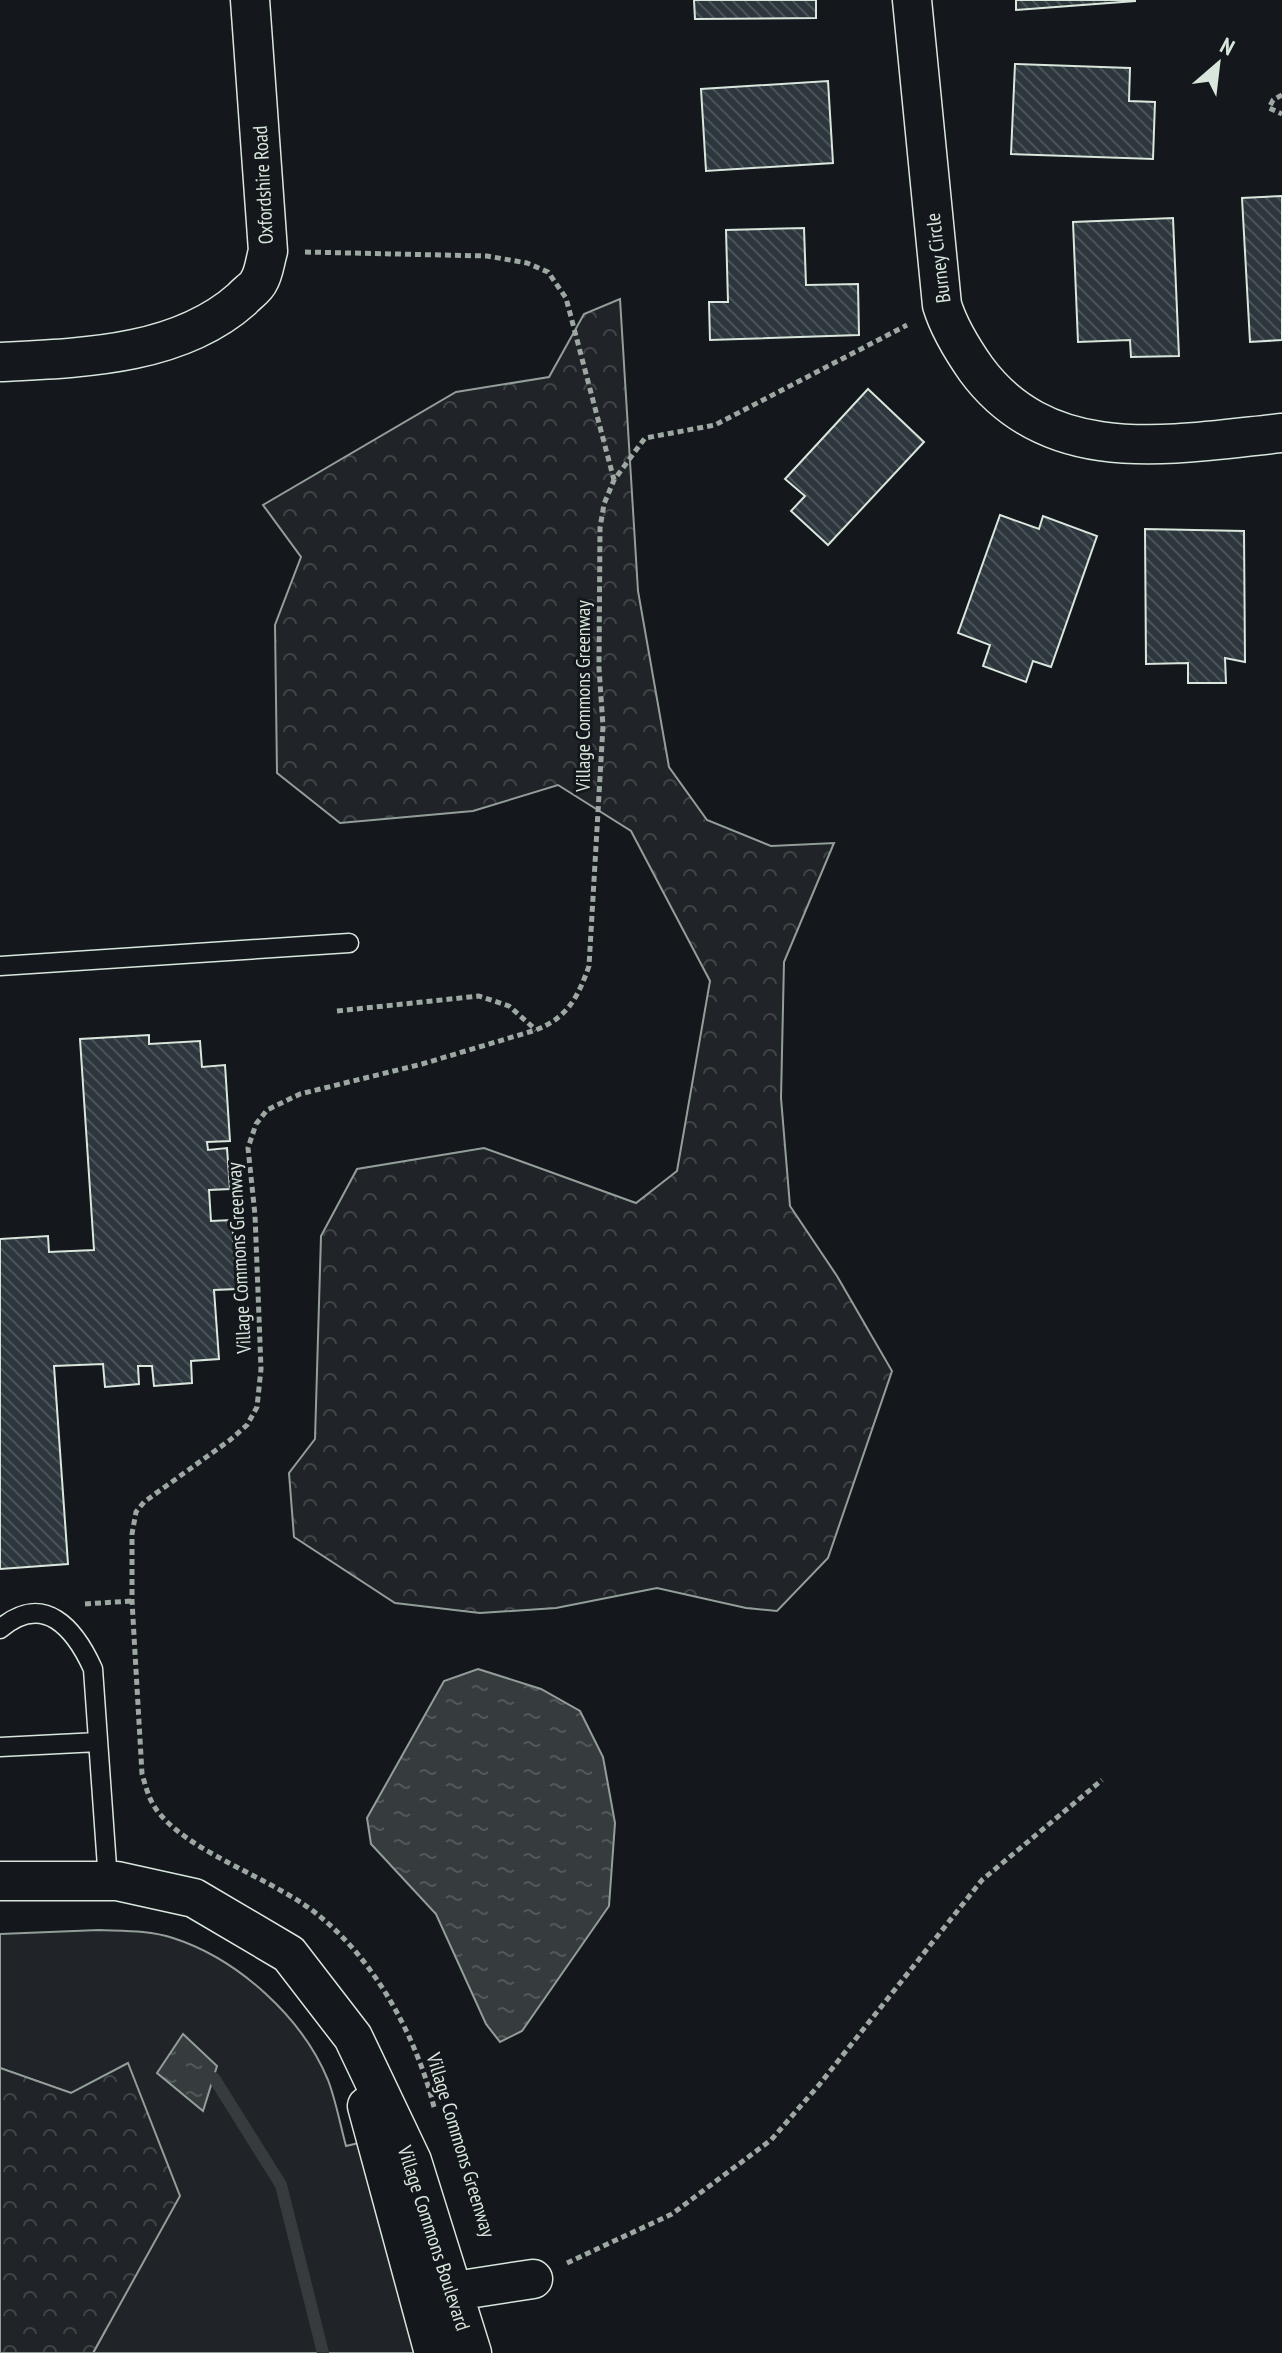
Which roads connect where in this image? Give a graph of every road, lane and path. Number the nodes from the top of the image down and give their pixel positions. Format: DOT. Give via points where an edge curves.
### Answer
graph roads {
  1 [pos="250,0"];
  2 [pos="912,0"];
  3 [pos="1282,95"];
  4 [pos="1282,114"];
  5 [pos="268,251"];
  6 [pos="942,305"];
  7 [pos="0,362"];
  8 [pos="1282,433"];
  9 [pos="614,480"];
  10 [pos="349,943"];
  11 [pos="0,966"];
  12 [pos="337,1011"];
  13 [pos="536,1030"];
  14 [pos="132,1601"];
  15 [pos="77,1605"];
  16 [pos="0,1629"];
  17 [pos="98,1742"];
  18 [pos="0,1747"];
  19 [pos="1102,1780"];
  20 [pos="0,1881"];
  21 [pos="108,1881"];
  22 [pos="435,2112"];
  23 [pos="533,2279"];
  24 [pos="436,2294"];
  25 [pos="434,2353"];
  26 [pos="472,2353"];
  1 -- 5 [label="street, Oxfordshire Road"];
  2 -- 6 [label="street, Burney Circle"];
  3 -- 4 [label="path" via="1269,108"];
  5 -- 7 [label="street, Oxfordshire Road" via="259,283 228,311 189,333 129,350"];
  5 -- 9 [label="path" via="487,256 548,272 566,298"];
  6 -- 8 [label="street, Burney Circle" via="967,356 995,392 1051,429 1113,443 1161,446"];
  6 -- 9 [label="path, Village Commons Greenway" via="715,425 645,438"];
  9 -- 13 [label="path, Village Commons Greenway" via="600,528 603,726 589,966 568,1011"];
  10 -- 11 [label="lane"];
  12 -- 13 [label="path" via="479,996 509,1006"];
  13 -- 14 [label="path, Village Commons Greenway" via="300,1094 277,1103 256,1124 248,1148 261,1369 257,1407 239,1432 136,1512"];
  14 -- 15 [label="path"];
  14 -- 22 [label="path, Village Commons Greenway" via="142,1774 157,1811 176,1830 294,1898 348,1942 416,2052"];
  16 -- 17 [label="lane" via="29,1614 47,1615 65,1624 81,1642 93,1669"];
  17 -- 18 [label="lane"];
  17 -- 21 [label="lane"];
  19 -- 23 [label="path" via="982,1880 771,2140 672,2214"];
  20 -- 21 [label="street, Village Commons Boulevard"];
  21 -- 24 [label="street, Village Commons Boulevard" via="194,1898 289,1954 353,2037 365,2100"];
  23 -- 24 [label="street"];
  24 -- 25 [label="street, Village Commons Boulevard"];
  24 -- 26 [label="street, Village Commons Boulevard"];
}
